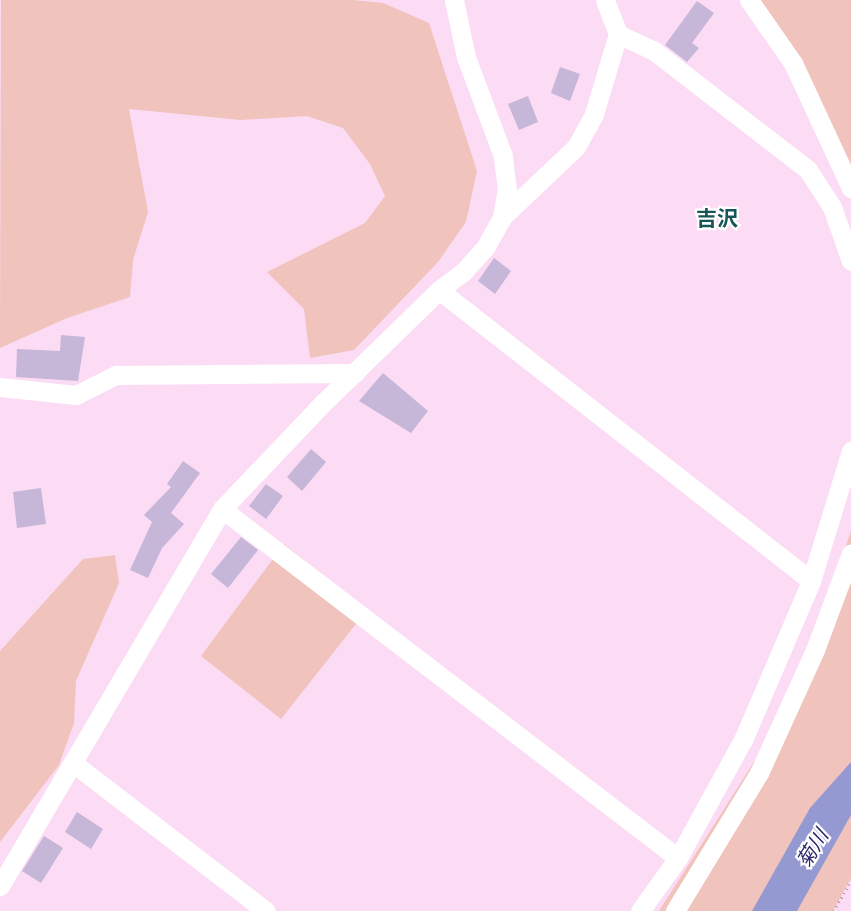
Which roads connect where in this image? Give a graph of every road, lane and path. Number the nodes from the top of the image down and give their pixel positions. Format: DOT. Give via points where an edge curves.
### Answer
graph roads {
  1 [pos="454,0"];
  2 [pos="605,0"];
  3 [pos="749,0"];
  4 [pos="618,34"];
  5 [pos="851,188"];
  6 [pos="502,217"];
  7 [pos="851,261"];
  8 [pos="439,290"];
  9 [pos="355,373"];
  10 [pos="0,387"];
  11 [pos="851,451"];
  12 [pos="222,509"];
  13 [pos="851,553"];
  14 [pos="810,581"];
  15 [pos="72,763"];
  16 [pos="678,858"];
  17 [pos="851,880"];
  18 [pos="0,886"];
  19 [pos="266,911"];
  20 [pos="640,911"];
  21 [pos="675,911"];
  22 [pos="834,911"];
  1 -- 6 [label="street" via="466,57 503,156 507,190"];
  2 -- 4 [label="street"];
  3 -- 5 [label="street" via="793,63"];
  4 -- 6 [label="street" via="594,114 576,147"];
  4 -- 7 [label="street" via="653,50 808,170 832,207"];
  6 -- 8 [label="street" via="485,248"];
  8 -- 9 [label="street"];
  8 -- 14 [label="street"];
  9 -- 10 [label="street" via="116,375 76,395"];
  9 -- 12 [label="street"];
  11 -- 14 [label="street"];
  12 -- 15 [label="street"];
  12 -- 16 [label="street"];
  13 -- 21 [label="street" via="815,650 759,773"];
  14 -- 16 [label="street" via="743,740"];
  15 -- 18 [label="street"];
  15 -- 19 [label="street"];
  16 -- 20 [label="street"];
  17 -- 22 [label="path"];
}
